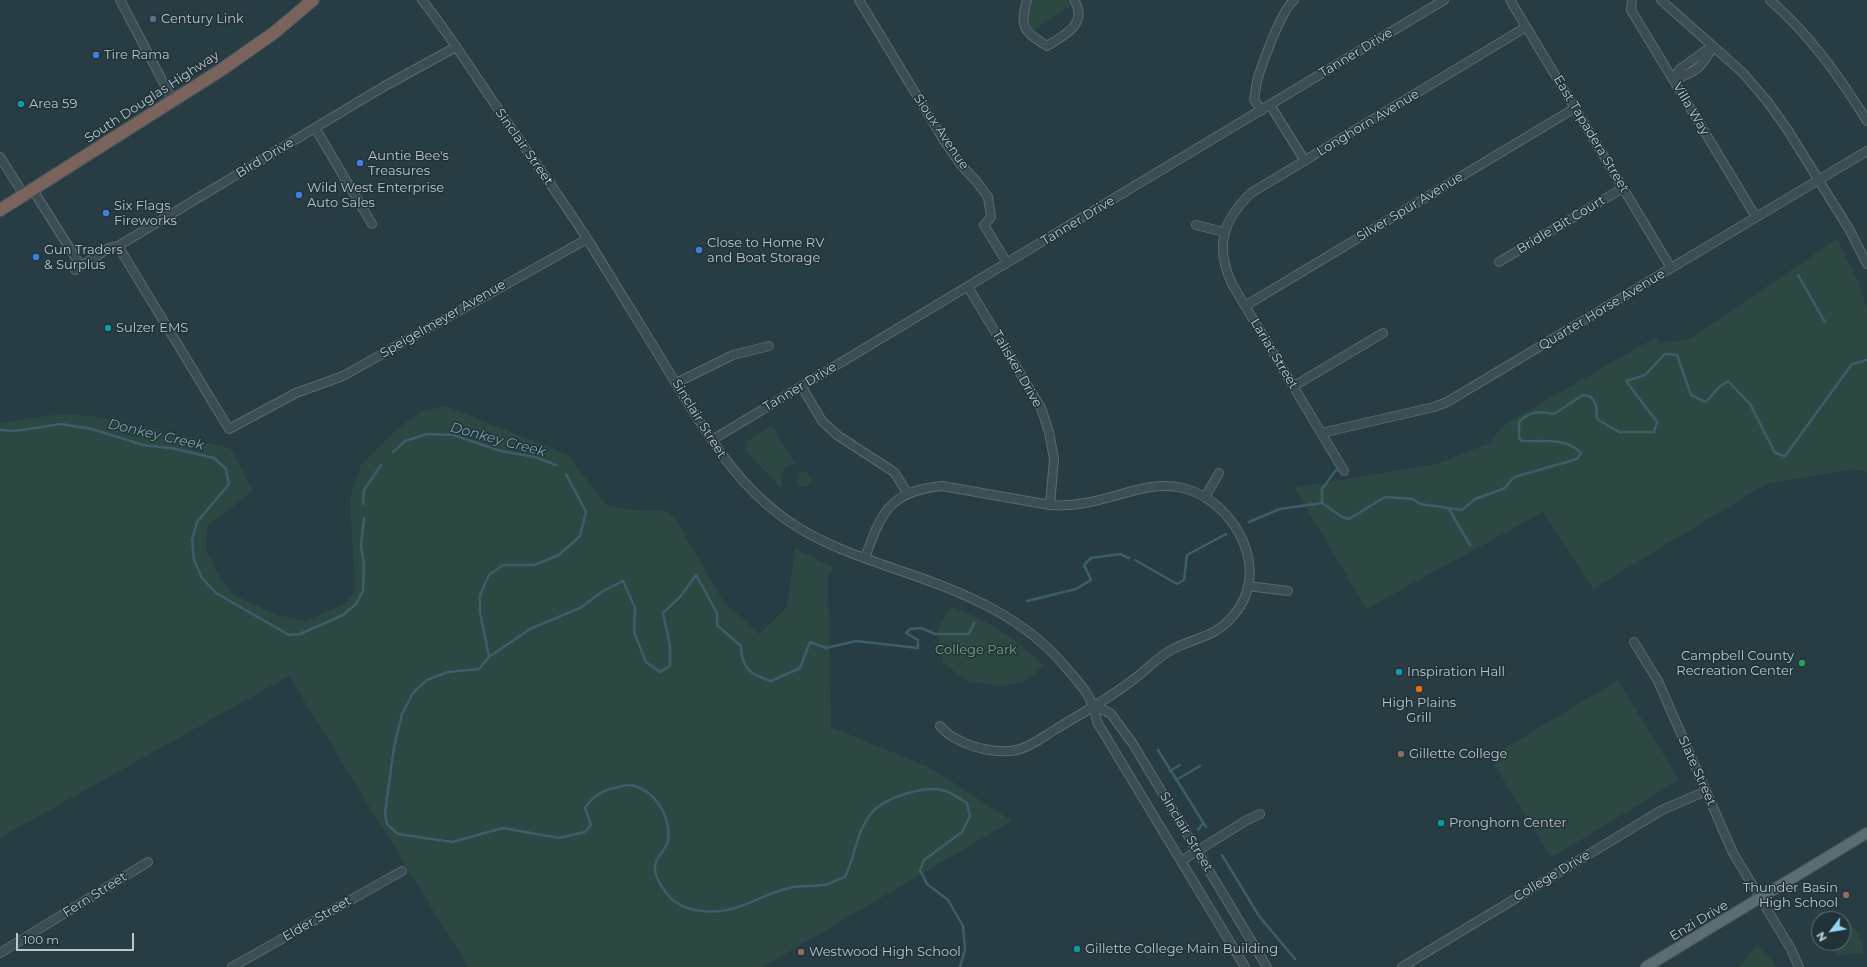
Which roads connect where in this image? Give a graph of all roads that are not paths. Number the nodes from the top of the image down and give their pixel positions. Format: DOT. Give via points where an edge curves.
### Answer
graph roads {
  1 [pos="120,0"];
  2 [pos="313,0"];
  3 [pos="422,0"];
  4 [pos="859,0"];
  5 [pos="1027,0"];
  6 [pos="1074,0"];
  7 [pos="1294,0"];
  8 [pos="1444,0"];
  9 [pos="1510,0"];
  10 [pos="1632,0"];
  11 [pos="1661,0"];
  12 [pos="1770,0"];
  13 [pos="1526,27"];
  14 [pos="1712,46"];
  15 [pos="456,47"];
  16 [pos="1673,79"];
  17 [pos="173,101"];
  18 [pos="1270,105"];
  19 [pos="1575,108"];
  20 [pos="1261,110"];
  21 [pos="1867,121"];
  22 [pos="315,128"];
  23 [pos="1867,151"];
  24 [pos="0,156"];
  25 [pos="1305,161"];
  26 [pos="1818,180"];
  27 [pos="1623,188"];
  28 [pos="28,192"];
  29 [pos="0,210"];
  30 [pos="1756,217"];
  31 [pos="372,224"];
  32 [pos="1196,226"];
  33 [pos="1224,232"];
  34 [pos="587,238"];
  35 [pos="118,246"];
  36 [pos="1499,262"];
  37 [pos="1007,263"];
  38 [pos="1867,264"];
  39 [pos="1671,268"];
  40 [pos="968,287"];
  41 [pos="1245,306"];
  42 [pos="1383,333"];
  43 [pos="769,346"];
  44 [pos="676,384"];
  45 [pos="1294,386"];
  46 [pos="802,387"];
  47 [pos="1321,433"];
  48 [pos="712,440"];
  49 [pos="1344,471"];
  50 [pos="1219,473"];
  51 [pos="908,494"];
  52 [pos="1205,497"];
  53 [pos="1050,505"];
  54 [pos="864,558"];
  55 [pos="1248,586"];
  56 [pos="1288,590"];
  57 [pos="1634,642"];
  58 [pos="1094,705"];
  59 [pos="940,726"];
  60 [pos="1706,791"];
  61 [pos="1260,814"];
  62 [pos="1867,833"];
  63 [pos="1197,851"];
  64 [pos="1181,861"];
  65 [pos="148,862"];
  66 [pos="402,871"];
  67 [pos="1760,899"];
  68 [pos="0,953"];
  69 [pos="232,967"];
  70 [pos="1245,967"];
  71 [pos="1267,967"];
  72 [pos="1402,967"];
  73 [pos="1646,967"];
  74 [pos="1799,967"];
  1 -- 17 [label="street"];
  2 -- 17 [label="highway, South Douglas Highway" via="275,32"];
  3 -- 15 [label="street, Sinclair Street"];
  4 -- 37 [label="street, Sioux Avenue" via="945,142 988,197 991,218 984,225"];
  5 -- 6 [label="street" via="1023,14 1024,25 1028,34 1047,46 1074,27 1079,15"];
  7 -- 20 [label="street" via="1276,30 1258,75 1254,99"];
  8 -- 18 [label="street, Tanner Drive"];
  9 -- 13 [label="street, East Tapadera Street"];
  10 -- 16 [label="street, Villa Way" via="1631,10"];
  11 -- 14 [label="street"];
  12 -- 21 [label="street" via="1812,42 1840,78"];
  13 -- 19 [label="street, East Tapadera Street"];
  13 -- 25 [label="street, Longhorn Avenue"];
  14 -- 16 [label="street" via="1680,69"];
  14 -- 26 [label="street" via="1743,73 1767,101"];
  15 -- 22 [label="street, Bird Drive"];
  15 -- 34 [label="street, Sinclair Street"];
  16 -- 30 [label="street, Villa Way"];
  17 -- 28 [label="highway, South Douglas Highway"];
  18 -- 20 [label="street, Tanner Drive"];
  18 -- 25 [label="street"];
  19 -- 27 [label="street, East Tapadera Street"];
  19 -- 41 [label="street, Silver Spur Avenue"];
  20 -- 37 [label="street, Tanner Drive"];
  22 -- 31 [label="street"];
  22 -- 35 [label="street, Bird Drive"];
  23 -- 26 [label="street, Quarter Horse Avenue"];
  24 -- 28 [label="street"];
  25 -- 33 [label="street, Longhorn Avenue" via="1251,193 1240,203"];
  26 -- 30 [label="street, Quarter Horse Avenue"];
  26 -- 38 [label="street" via="1849,229"];
  27 -- 36 [label="street, Bridle Bit Court"];
  27 -- 39 [label="street, East Tapadera Street"];
  28 -- 29 [label="highway, South Douglas Highway"];
  28 -- 35 [label="street, Bird Drive" via="77,267 109,248"];
  30 -- 39 [label="street, Quarter Horse Avenue"];
  32 -- 33 [label="street"];
  33 -- 41 [label="street, Lariat Street" via="1222,252 1225,269"];
  34 -- 35 [label="street, Speigelmeyer Avenue" via="343,376 296,393 229,429"];
  34 -- 44 [label="street, Sinclair Street"];
  37 -- 40 [label="street, Tanner Drive"];
  39 -- 47 [label="street, Quarter Horse Avenue" via="1448,402"];
  40 -- 46 [label="street, Tanner Drive"];
  40 -- 53 [label="street, Talisker Drive" via="1041,408 1054,460"];
  41 -- 45 [label="street, Lariat Street"];
  42 -- 45 [label="street"];
  43 -- 44 [label="street" via="734,355"];
  44 -- 48 [label="street, Sinclair Street"];
  45 -- 47 [label="street, Lariat Street"];
  46 -- 48 [label="street, Tanner Drive"];
  46 -- 51 [label="street" via="822,421 837,435 894,472"];
  47 -- 49 [label="street, Lariat Street"];
  48 -- 54 [label="street, Sinclair Street" via="724,460 767,505 797,527 829,545"];
  50 -- 52 [label="street"];
  51 -- 53 [label="street" via="924,488 942,486"];
  51 -- 54 [label="street" via="892,504 882,515"];
  52 -- 53 [label="street" via="1183,488 1162,486 1086,503"];
  52 -- 55 [label="street" via="1228,516 1241,537 1248,556"];
  54 -- 58 [label="street, Sinclair Street" via="964,594 993,608 1042,641 1061,660"];
  55 -- 56 [label="street"];
  55 -- 58 [label="street" via="1234,616 1220,629 1175,648 1135,679"];
  57 -- 60 [label="street, Slate Street" via="1658,681"];
  58 -- 59 [label="street" via="1017,750 996,751 982,748 954,738"];
  58 -- 63 [label="street, Sinclair Street" via="1111,714 1133,744"];
  58 -- 64 [label="street, Sinclair Street" via="1097,722"];
  60 -- 67 [label="street, Slate Street" via="1733,853"];
  60 -- 72 [label="street, College Drive" via="1662,810"];
  61 -- 63 [label="street"];
  62 -- 67 [label="main road, Enzi Drive"];
  63 -- 64 [label="street"];
  63 -- 71 [label="street, Sinclair Street"];
  64 -- 70 [label="street, Sinclair Street"];
  65 -- 68 [label="street, Fern Street"];
  66 -- 69 [label="street, Elder Street"];
  67 -- 73 [label="main road, Enzi Drive"];
  67 -- 74 [label="street, Slate Street" via="1791,948"];
}
